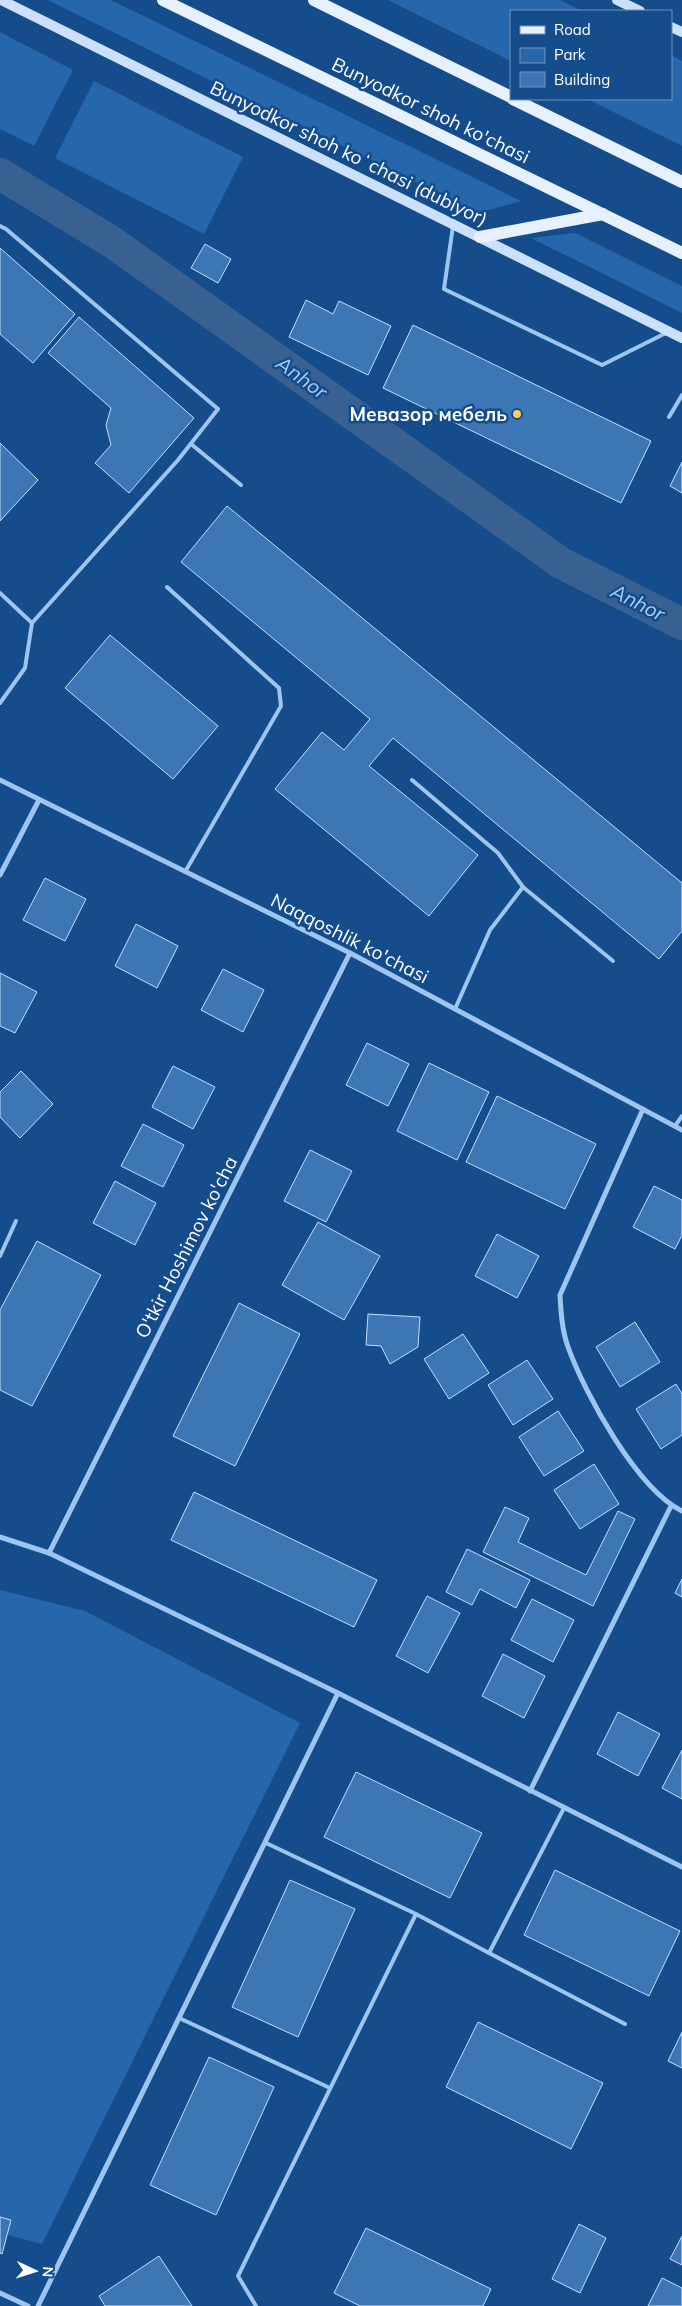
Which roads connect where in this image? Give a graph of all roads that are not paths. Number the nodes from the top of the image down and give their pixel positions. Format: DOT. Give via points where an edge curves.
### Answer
graph roads {
  1 [pos="1,0"];
  2 [pos="163,0"];
  3 [pos="314,0"];
  4 [pos="617,0"];
  5 [pos="638,10"];
  6 [pos="510,97"];
  7 [pos="516,100"];
  8 [pos="682,182"];
  9 [pos="603,214"];
  10 [pos="453,224"];
  11 [pos="0,226"];
  12 [pos="480,237"];
  13 [pos="682,253"];
  14 [pos="669,331"];
  15 [pos="682,338"];
  16 [pos="682,395"];
  17 [pos="669,417"];
  18 [pos="190,444"];
  19 [pos="240,485"];
  20 [pos="167,588"];
  21 [pos="0,593"];
  22 [pos="32,623"];
  23 [pos="0,703"];
  24 [pos="0,780"];
  25 [pos="412,780"];
  26 [pos="39,800"];
  27 [pos="185,872"];
  28 [pos="0,875"];
  29 [pos="523,887"];
  30 [pos="350,954"];
  31 [pos="613,961"];
  32 [pos="455,1009"];
  33 [pos="642,1109"];
  34 [pos="682,1116"];
  35 [pos="675,1126"];
  36 [pos="682,1130"];
  37 [pos="16,1221"];
  38 [pos="0,1256"];
  39 [pos="671,1506"];
  40 [pos="682,1511"];
  41 [pos="0,1537"];
  42 [pos="49,1553"];
  43 [pos="338,1693"];
  44 [pos="530,1791"];
  45 [pos="564,1808"];
  46 [pos="266,1844"];
  47 [pos="682,1867"];
  48 [pos="416,1914"];
  49 [pos="489,1953"];
  50 [pos="179,2018"];
  51 [pos="625,2024"];
  52 [pos="330,2088"];
  53 [pos="0,2293"];
  54 [pos="28,2306"];
  55 [pos="38,2306"];
  56 [pos="256,2306"];
  1 -- 10 [label="street, Bunyodkor shoh koʻchasi (dublyor)"];
  2 -- 9 [label="main road, Bunyodkor shoh ko'chasi"];
  3 -- 6 [label="main road"];
  4 -- 5 [label="street"];
  7 -- 8 [label="main road"];
  9 -- 12 [label="main road"];
  9 -- 13 [label="main road, Bunyodkor shoh ko'chasi"];
  10 -- 12 [label="street, Bunyodkor shoh koʻchasi (dublyor)"];
  10 -- 14 [label="lane" via="444,290 602,365"];
  11 -- 18 [label="lane" via="218,409"];
  12 -- 14 [label="street, Bunyodkor shoh koʻchasi (dublyor)"];
  14 -- 15 [label="street, Bunyodkor shoh koʻchasi (dublyor)"];
  16 -- 17 [label="lane"];
  18 -- 19 [label="lane"];
  18 -- 22 [label="lane"];
  20 -- 27 [label="lane" via="279,688 281,706"];
  21 -- 22 [label="lane"];
  22 -- 23 [label="lane" via="25,668"];
  24 -- 26 [label="street, Naqqoshlik ko'chasi"];
  25 -- 29 [label="lane" via="498,853"];
  26 -- 27 [label="street, Naqqoshlik ko'chasi"];
  26 -- 28 [label="street"];
  27 -- 30 [label="street, Naqqoshlik ko'chasi"];
  29 -- 31 [label="lane"];
  29 -- 32 [label="lane" via="490,930"];
  30 -- 32 [label="street, Naqqoshlik ko'chasi"];
  30 -- 42 [label="street, O'tkir Hoshimov ko'cha"];
  32 -- 33 [label="street, Naqqoshlik ko'chasi"];
  33 -- 35 [label="street, Naqqoshlik ko'chasi"];
  33 -- 39 [label="street" via="560,1294 561,1322 568,1348 611,1436"];
  34 -- 35 [label="lane"];
  35 -- 36 [label="street, Naqqoshlik ko'chasi"];
  37 -- 38 [label="lane"];
  39 -- 40 [label="street"];
  39 -- 44 [label="street"];
  41 -- 42 [label="street"];
  42 -- 43 [label="street"];
  43 -- 44 [label="street"];
  43 -- 46 [label="street"];
  44 -- 45 [label="street"];
  45 -- 47 [label="street"];
  45 -- 49 [label="lane"];
  46 -- 48 [label="lane"];
  46 -- 50 [label="street"];
  48 -- 49 [label="lane"];
  48 -- 52 [label="lane"];
  49 -- 51 [label="lane"];
  50 -- 52 [label="lane"];
  50 -- 55 [label="street"];
  52 -- 56 [label="lane" via="238,2276"];
  53 -- 54 [label="street"];
}
